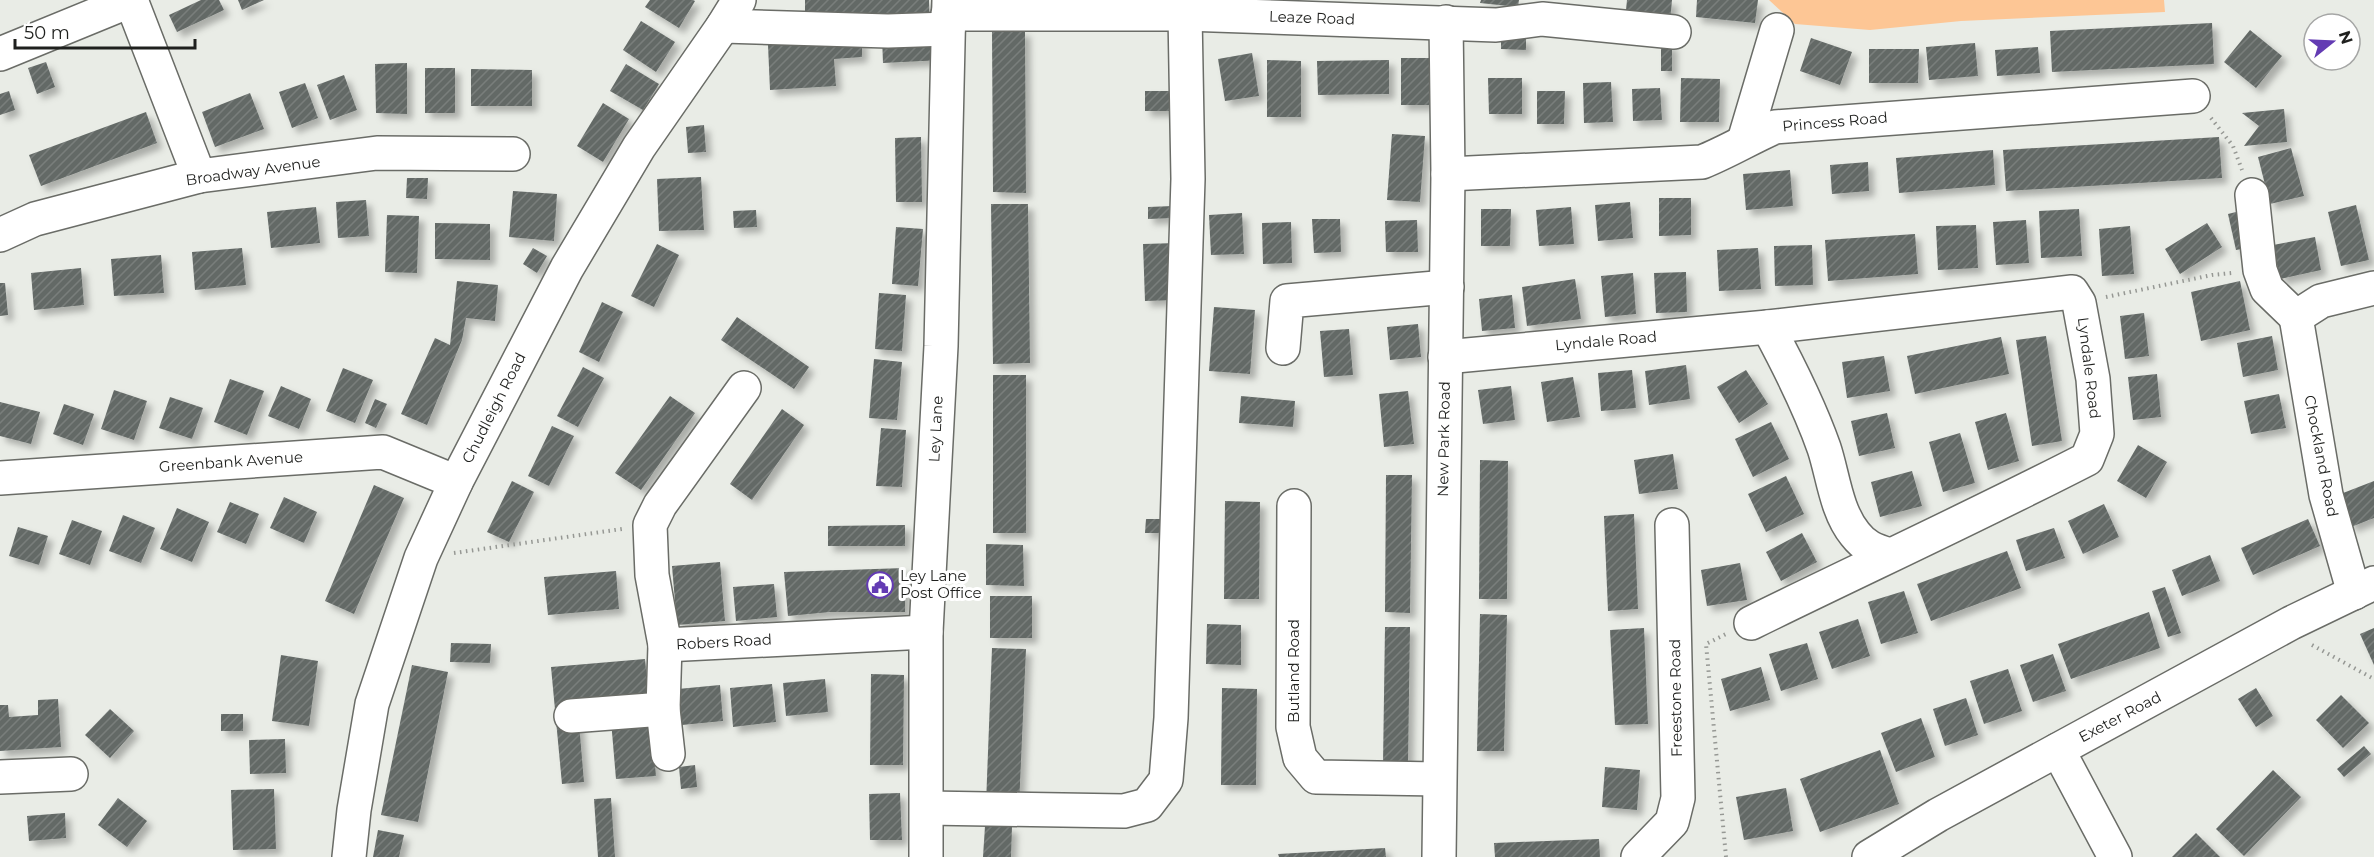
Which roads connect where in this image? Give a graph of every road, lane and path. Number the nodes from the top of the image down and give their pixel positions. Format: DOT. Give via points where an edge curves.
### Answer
graph roads {
  1 [pos="131,0"];
  2 [pos="731,13"];
  3 [pos="948,14"];
  4 [pos="1185,14"];
  5 [pos="1446,22"];
  6 [pos="1777,30"];
  7 [pos="1674,32"];
  8 [pos="0,54"];
  9 [pos="2193,96"];
  10 [pos="1744,141"];
  11 [pos="513,154"];
  12 [pos="1448,174"];
  13 [pos="200,176"];
  14 [pos="2252,195"];
  15 [pos="0,235"];
  16 [pos="2260,270"];
  17 [pos="1447,287"];
  18 [pos="2374,288"];
  19 [pos="2079,303"];
  20 [pos="2296,317"];
  21 [pos="1767,327"];
  22 [pos="1283,348"];
  23 [pos="1445,357"];
  24 [pos="744,388"];
  25 [pos="0,478"];
  26 [pos="456,482"];
  27 [pos="1294,506"];
  28 [pos="650,525"];
  29 [pos="1672,525"];
  30 [pos="1889,555"];
  31 [pos="421,558"];
  32 [pos="2364,588"];
  33 [pos="1751,623"];
  34 [pos="2282,629"];
  35 [pos="926,632"];
  36 [pos="665,645"];
  37 [pos="2374,679"];
  38 [pos="663,709"];
  39 [pos="571,716"];
  40 [pos="2058,750"];
  41 [pos="668,754"];
  42 [pos="71,774"];
  43 [pos="0,777"];
  44 [pos="1439,779"];
  45 [pos="927,808"];
  46 [pos="2108,844"];
  47 [pos="349,857"];
  48 [pos="926,857"];
  49 [pos="1439,857"];
  50 [pos="1638,857"];
  51 [pos="1726,857"];
  52 [pos="1869,857"];
  53 [pos="2141,857"];
  1 -- 8 [label="street"];
  1 -- 13 [label="street"];
  2 -- 3 [label="street, Leaze Road" via="888,31"];
  2 -- 26 [label="street, Chudleigh Road" via="639,147 567,268"];
  3 -- 4 [label="street, Leaze Road"];
  3 -- 35 [label="street, Ley Lane" via="941,346"];
  4 -- 5 [label="street, Leaze Road"];
  4 -- 45 [label="street" via="1188,179 1185,325 1166,780 1147,805 1124,811"];
  5 -- 7 [label="street, Leaze Road" via="1496,25 1542,19"];
  5 -- 12 [label="street, New Park Road"];
  6 -- 10 [label="street"];
  9 -- 10 [label="street, Princess Road" via="1775,127"];
  9 -- 14 [label="path" via="2234,146"];
  10 -- 12 [label="street, Princess Road" via="1702,162"];
  11 -- 13 [label="street, Broadway Avenue" via="377,153"];
  12 -- 17 [label="street, New Park Road"];
  13 -- 15 [label="street, Broadway Avenue" via="35,219"];
  14 -- 16 [label="street"];
  16 -- 19 [label="path" via="2212,275"];
  16 -- 20 [label="street" via="2267,289"];
  17 -- 22 [label="street" via="1287,301"];
  17 -- 23 [label="street, New Park Road"];
  18 -- 20 [label="street" via="2321,301"];
  19 -- 21 [label="street, Lyndale Road" via="2072,292"];
  19 -- 30 [label="street, Lyndale Road" via="2093,379 2097,434 2087,459"];
  20 -- 32 [label="street, Chockland Road" via="2326,495"];
  21 -- 23 [label="street, Lyndale Road"];
  21 -- 30 [label="street" via="1801,389 1853,533 1868,548"];
  23 -- 44 [label="street, New Park Road"];
  24 -- 28 [label="street" via="660,505"];
  25 -- 26 [label="street, Greenbank Avenue" via="383,452"];
  26 -- 31 [label="street, Chudleigh Road"];
  27 -- 44 [label="street, Butland Road" via="1293,727 1300,758 1316,777"];
  28 -- 31 [label="path"];
  28 -- 36 [label="street, Robers Road" via="652,575"];
  29 -- 50 [label="street, Freestone Road" via="1678,798 1672,822"];
  30 -- 33 [label="street, Lyndale Road"];
  31 -- 47 [label="street, Chudleigh Road" via="372,704"];
  32 -- 34 [label="street, Exeter Road"];
  33 -- 51 [label="path" via="1706,644"];
  34 -- 37 [label="path"];
  34 -- 40 [label="street, Exeter Road"];
  35 -- 36 [label="street, Robers Road"];
  35 -- 45 [label="street, Ley Lane"];
  36 -- 38 [label="street"];
  38 -- 39 [label="street"];
  38 -- 41 [label="street"];
  40 -- 46 [label="street"];
  40 -- 52 [label="street, Exeter Road"];
  42 -- 43 [label="street"];
  44 -- 49 [label="street, New Park Road"];
  45 -- 48 [label="street, Ley Lane"];
  46 -- 53 [label="street"];
}
